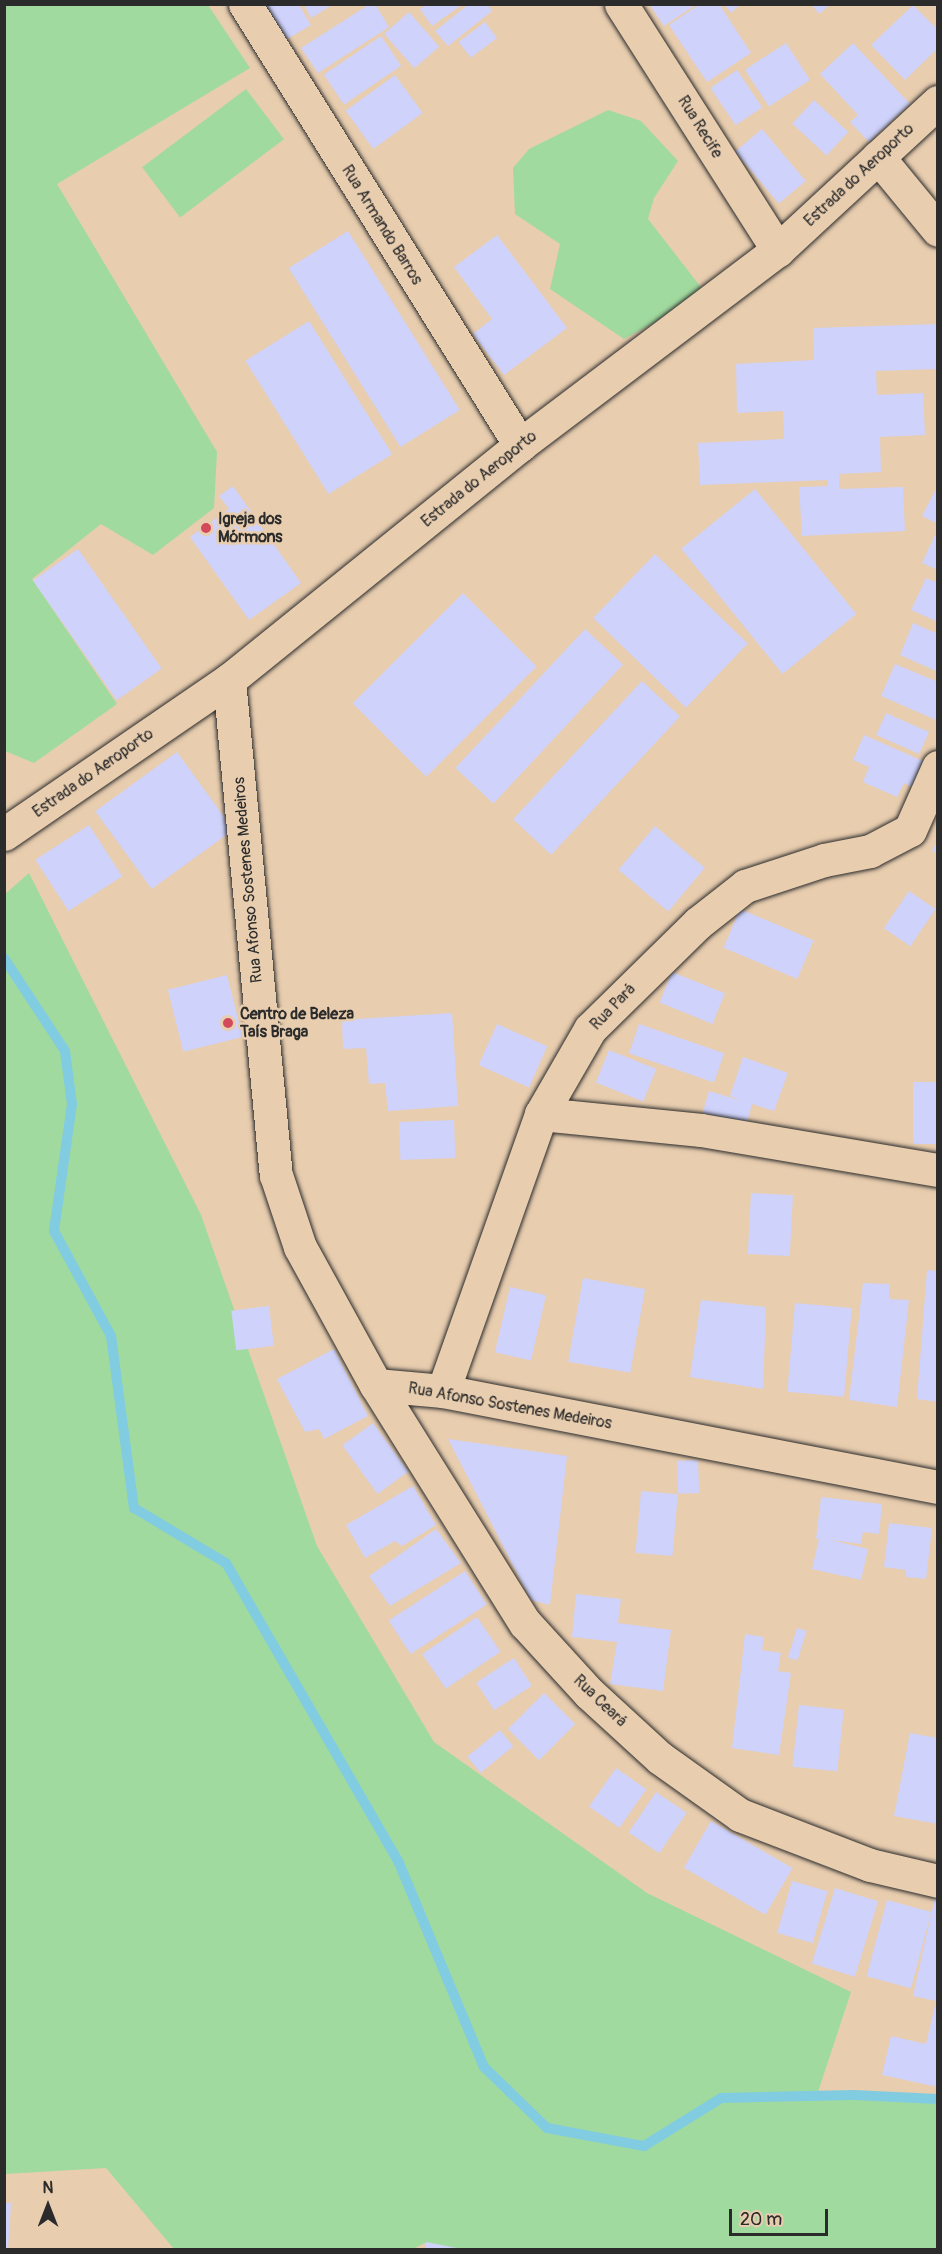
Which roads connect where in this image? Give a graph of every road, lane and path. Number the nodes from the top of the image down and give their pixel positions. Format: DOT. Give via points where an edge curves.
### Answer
graph roads {
  1 [pos="245,4"];
  2 [pos="621,4"];
  3 [pos="938,102"];
  4 [pos="878,157"];
  5 [pos="938,230"];
  6 [pos="778,250"];
  7 [pos="520,445"];
  8 [pos="229,680"];
  9 [pos="938,766"];
  10 [pos="4,834"];
  11 [pos="541,1114"];
  12 [pos="938,1170"];
  13 [pos="375,1385"];
  14 [pos="442,1391"];
  15 [pos="938,1487"];
  16 [pos="938,1881"];
  1 -- 7 [label="street, Rua Armando Barros"];
  2 -- 6 [label="street, Rua Recife"];
  3 -- 4 [label="street, Estrada do Aeroporto"];
  4 -- 5 [label="street"];
  4 -- 6 [label="street, Estrada do Aeroporto"];
  6 -- 7 [label="street, Estrada do Aeroporto"];
  7 -- 8 [label="street, Estrada do Aeroporto"];
  8 -- 10 [label="street, Estrada do Aeroporto"];
  8 -- 13 [label="street, Rua Afonso Sostenes Medeiros" via="276,1175 300,1247"];
  9 -- 11 [label="street, Rua Pará" via="910,830 870,851 824,860 744,886 698,923 591,1029"];
  11 -- 12 [label="street" via="701,1130"];
  11 -- 14 [label="street, Rua Pará"];
  13 -- 14 [label="street, Rua Afonso Sostenes Medeiros"];
  13 -- 16 [label="street, Rua Ceará" via="525,1623 589,1694 660,1758 740,1815 870,1866"];
  14 -- 15 [label="street, Rua Afonso Sostenes Medeiros"];
}
